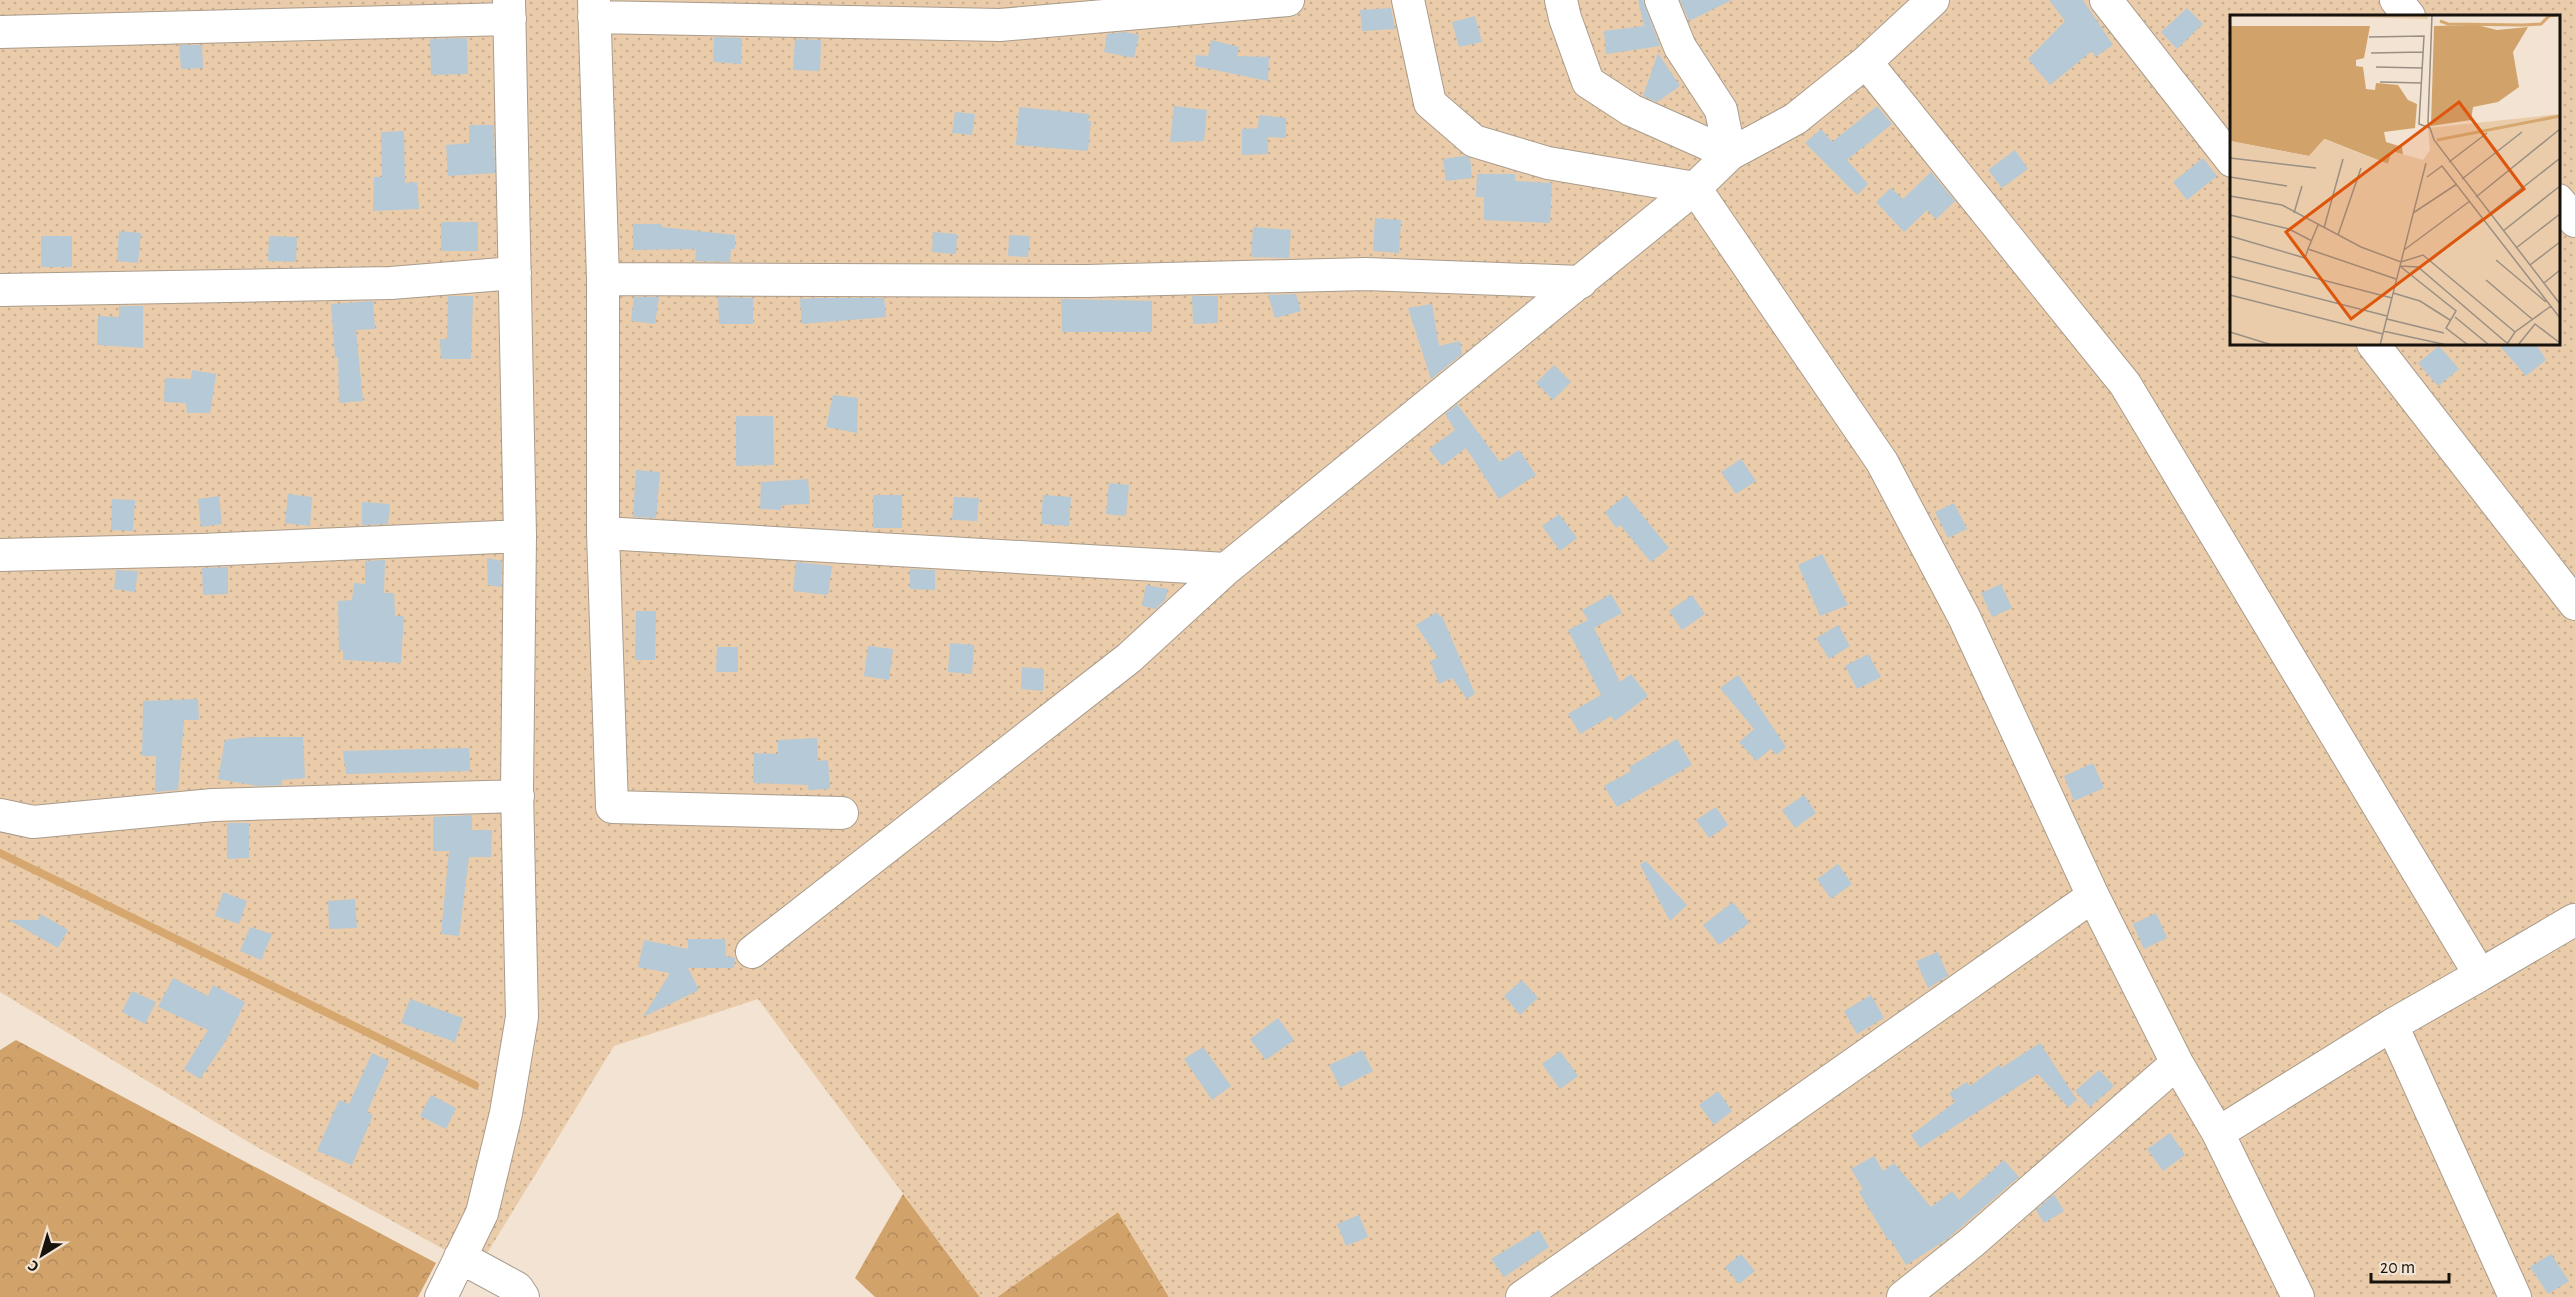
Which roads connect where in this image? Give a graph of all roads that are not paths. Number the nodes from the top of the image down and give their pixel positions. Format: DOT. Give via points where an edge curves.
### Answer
graph roads {
  1 [pos="1288,0"];
  2 [pos="1408,0"];
  3 [pos="1561,0"];
  4 [pos="1661,0"];
  5 [pos="1933,0"];
  6 [pos="2106,0"];
  7 [pos="2396,0"];
  8 [pos="594,8"];
  9 [pos="510,9"];
  10 [pos="2408,15"];
  11 [pos="0,32"];
  12 [pos="1866,62"];
  13 [pos="1730,154"];
  14 [pos="2230,158"];
  15 [pos="1695,188"];
  16 [pos="2560,201"];
  17 [pos="2575,221"];
  18 [pos="515,273"];
  19 [pos="603,279"];
  20 [pos="1581,282"];
  21 [pos="0,290"];
  22 [pos="2374,345"];
  23 [pos="603,533"];
  24 [pos="520,536"];
  25 [pos="0,555"];
  26 [pos="1226,569"];
  27 [pos="2575,604"];
  28 [pos="518,796"];
  29 [pos="842,813"];
  30 [pos="0,815"];
  31 [pos="2093,896"];
  32 [pos="2575,922"];
  33 [pos="752,952"];
  34 [pos="2480,975"];
  35 [pos="2392,1024"];
  36 [pos="2177,1063"];
  37 [pos="2218,1132"];
  38 [pos="460,1257"];
  39 [pos="441,1297"];
  40 [pos="523,1297"];
  41 [pos="1522,1297"];
  42 [pos="1903,1297"];
  43 [pos="2298,1297"];
  44 [pos="2515,1297"];
  1 -- 8 [label="street" via="1000,25"];
  2 -- 15 [label="street" via="1430,103 1474,141 1548,163"];
  3 -- 13 [label="street" via="1588,82 1631,110"];
  4 -- 13 [label="street" via="1680,47 1721,110"];
  5 -- 12 [label="street"];
  6 -- 14 [label="street"];
  7 -- 10 [label="street"];
  8 -- 19 [label="street"];
  9 -- 11 [label="street"];
  9 -- 18 [label="street"];
  12 -- 13 [label="street" via="1795,118"];
  12 -- 34 [label="street" via="2125,384"];
  13 -- 15 [label="street"];
  15 -- 20 [label="street"];
  15 -- 31 [label="street" via="1882,462 1965,617"];
  16 -- 17 [label="street"];
  18 -- 21 [label="street" via="391,283"];
  18 -- 24 [label="street"];
  19 -- 20 [label="street" via="1087,281 1366,274"];
  19 -- 23 [label="street"];
  20 -- 26 [label="street"];
  22 -- 27 [label="street"];
  23 -- 26 [label="street"];
  23 -- 29 [label="street" via="612,807"];
  24 -- 25 [label="street"];
  24 -- 28 [label="street"];
  26 -- 33 [label="street" via="1130,658"];
  28 -- 30 [label="street" via="213,805 33,822"];
  28 -- 38 [label="street" via="522,1017 506,1113 482,1213"];
  31 -- 36 [label="street"];
  31 -- 41 [label="street"];
  32 -- 34 [label="street"];
  34 -- 35 [label="street"];
  35 -- 37 [label="street"];
  35 -- 44 [label="street"];
  36 -- 37 [label="street"];
  36 -- 42 [label="street" via="1971,1243"];
  37 -- 43 [label="street"];
  38 -- 39 [label="street"];
  38 -- 40 [label="street" via="517,1288"];
}
